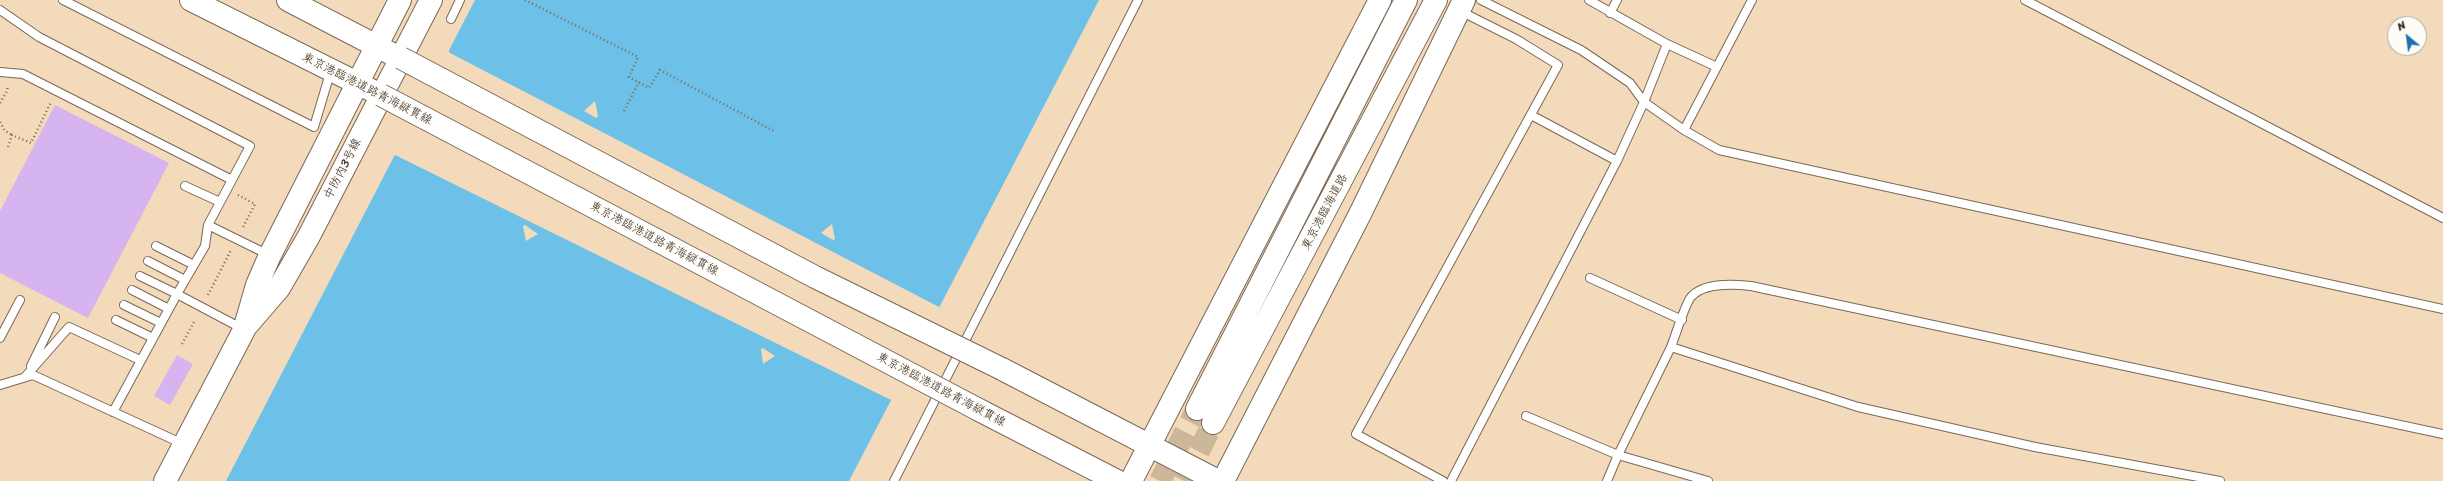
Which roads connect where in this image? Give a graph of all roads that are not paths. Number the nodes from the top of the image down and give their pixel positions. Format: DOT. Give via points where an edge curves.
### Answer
graph roads {
  1 [pos="63,0"];
  2 [pos="191,0"];
  3 [pos="288,0"];
  4 [pos="400,0"];
  5 [pos="431,0"];
  6 [pos="460,0"];
  7 [pos="1138,0"];
  8 [pos="1380,0"];
  9 [pos="1406,0"];
  10 [pos="1436,0"];
  11 [pos="1482,0"];
  12 [pos="1589,0"];
  13 [pos="1617,0"];
  14 [pos="1752,0"];
  15 [pos="2025,0"];
  16 [pos="1462,5"];
  17 [pos="0,10"];
  18 [pos="1610,13"];
  19 [pos="450,19"];
  20 [pos="1667,44"];
  21 [pos="377,46"];
  22 [pos="401,58"];
  23 [pos="1717,67"];
  24 [pos="331,70"];
  25 [pos="0,72"];
  26 [pos="359,83"];
  27 [pos="381,95"];
  28 [pos="1644,102"];
  29 [pos="1531,115"];
  30 [pos="1684,130"];
  31 [pos="1617,162"];
  32 [pos="232,180"];
  33 [pos="185,186"];
  34 [pos="220,202"];
  35 [pos="2443,218"];
  36 [pos="208,225"];
  37 [pos="156,246"];
  38 [pos="270,255"];
  39 [pos="148,261"];
  40 [pos="194,265"];
  41 [pos="140,276"];
  42 [pos="1590,278"];
  43 [pos="185,280"];
  44 [pos="132,290"];
  45 [pos="177,294"];
  46 [pos="20,300"];
  47 [pos="124,305"];
  48 [pos="169,309"];
  49 [pos="2443,309"];
  50 [pos="55,317"];
  51 [pos="116,320"];
  52 [pos="1682,320"];
  53 [pos="160,323"];
  54 [pos="244,330"];
  55 [pos="0,338"];
  56 [pos="152,338"];
  57 [pos="1671,347"];
  58 [pos="140,360"];
  59 [pos="25,378"];
  60 [pos="0,385"];
  61 [pos="114,412"];
  62 [pos="1526,416"];
  63 [pos="2443,434"];
  64 [pos="183,444"];
  65 [pos="1149,445"];
  66 [pos="1618,455"];
  67 [pos="164,481"];
  68 [pos="894,481"];
  69 [pos="1117,481"];
  70 [pos="1131,481"];
  71 [pos="1218,481"];
  72 [pos="1223,481"];
  73 [pos="1443,481"];
  74 [pos="1451,481"];
  75 [pos="1607,481"];
  76 [pos="1708,481"];
  77 [pos="2220,481"];
  1 -- 24 [label="lane" via="314,127"];
  2 -- 24 [label="street, 東京港臨港道路青海縦貫線"];
  3 -- 21 [label="street"];
  4 -- 21 [label="street, 中防内3号線"];
  5 -- 22 [label="street, 中防内3号線"];
  6 -- 19 [label="lane"];
  7 -- 68 [label="lane"];
  8 -- 65 [label="street"];
  9 -- 10 [label="street, 東京港臨海道路" via="1205,416"];
  11 -- 28 [label="lane" via="1594,58 1630,83"];
  12 -- 18 [label="lane"];
  13 -- 18 [label="lane"];
  14 -- 23 [label="lane"];
  15 -- 35 [label="lane"];
  16 -- 29 [label="lane" via="1558,65"];
  16 -- 72 [label="street" via="1361,212"];
  17 -- 32 [label="lane" via="39,37 250,146"];
  18 -- 20 [label="lane"];
  20 -- 23 [label="lane"];
  20 -- 28 [label="lane"];
  21 -- 22 [label="street"];
  21 -- 26 [label="street, 中防内3号線"];
  22 -- 27 [label="street, 中防内3号線"];
  22 -- 65 [label="street, bridge" via="815,277"];
  23 -- 30 [label="lane"];
  24 -- 26 [label="street, 東京港臨港道路青海縦貫線"];
  25 -- 32 [label="lane" via="23,74"];
  26 -- 27 [label="street, 東京港臨港道路青海縦貫線"];
  26 -- 38 [label="street, 中防内3号線"];
  27 -- 54 [label="street, 中防内3号線" via="309,236 279,288"];
  27 -- 69 [label="street, 東京港臨港道路青海縦貫線, bridge"];
  28 -- 30 [label="lane"];
  28 -- 31 [label="lane"];
  29 -- 31 [label="lane"];
  29 -- 73 [label="lane" via="1356,434"];
  30 -- 49 [label="lane" via="1719,150"];
  31 -- 74 [label="lane"];
  32 -- 34 [label="lane"];
  33 -- 34 [label="lane"];
  34 -- 36 [label="lane"];
  36 -- 38 [label="lane"];
  36 -- 40 [label="lane" via="205,246"];
  37 -- 40 [label="lane"];
  38 -- 54 [label="street, 中防内3号線" via="257,285"];
  39 -- 43 [label="lane"];
  40 -- 43 [label="lane"];
  41 -- 45 [label="lane"];
  42 -- 52 [label="lane"];
  43 -- 45 [label="lane"];
  44 -- 48 [label="lane"];
  45 -- 48 [label="lane"];
  45 -- 54 [label="lane"];
  46 -- 55 [label="lane"];
  47 -- 53 [label="lane"];
  48 -- 53 [label="lane"];
  50 -- 59 [label="lane"];
  51 -- 56 [label="lane"];
  52 -- 57 [label="lane"];
  52 -- 63 [label="lane" via="1690,297 1708,288 1733,284 1751,286"];
  53 -- 56 [label="lane"];
  54 -- 64 [label="street, 中防内3号線"];
  56 -- 58 [label="lane"];
  57 -- 66 [label="lane"];
  57 -- 77 [label="lane" via="1858,407 2035,447"];
  58 -- 59 [label="lane" via="69,327"];
  58 -- 61 [label="lane"];
  59 -- 60 [label="lane"];
  59 -- 61 [label="lane" via="33,375"];
  61 -- 64 [label="lane"];
  62 -- 66 [label="lane"];
  64 -- 67 [label="street, 中防内3号線"];
  65 -- 70 [label="street"];
  65 -- 71 [label="street"];
  66 -- 75 [label="lane"];
  66 -- 76 [label="lane"];
}
